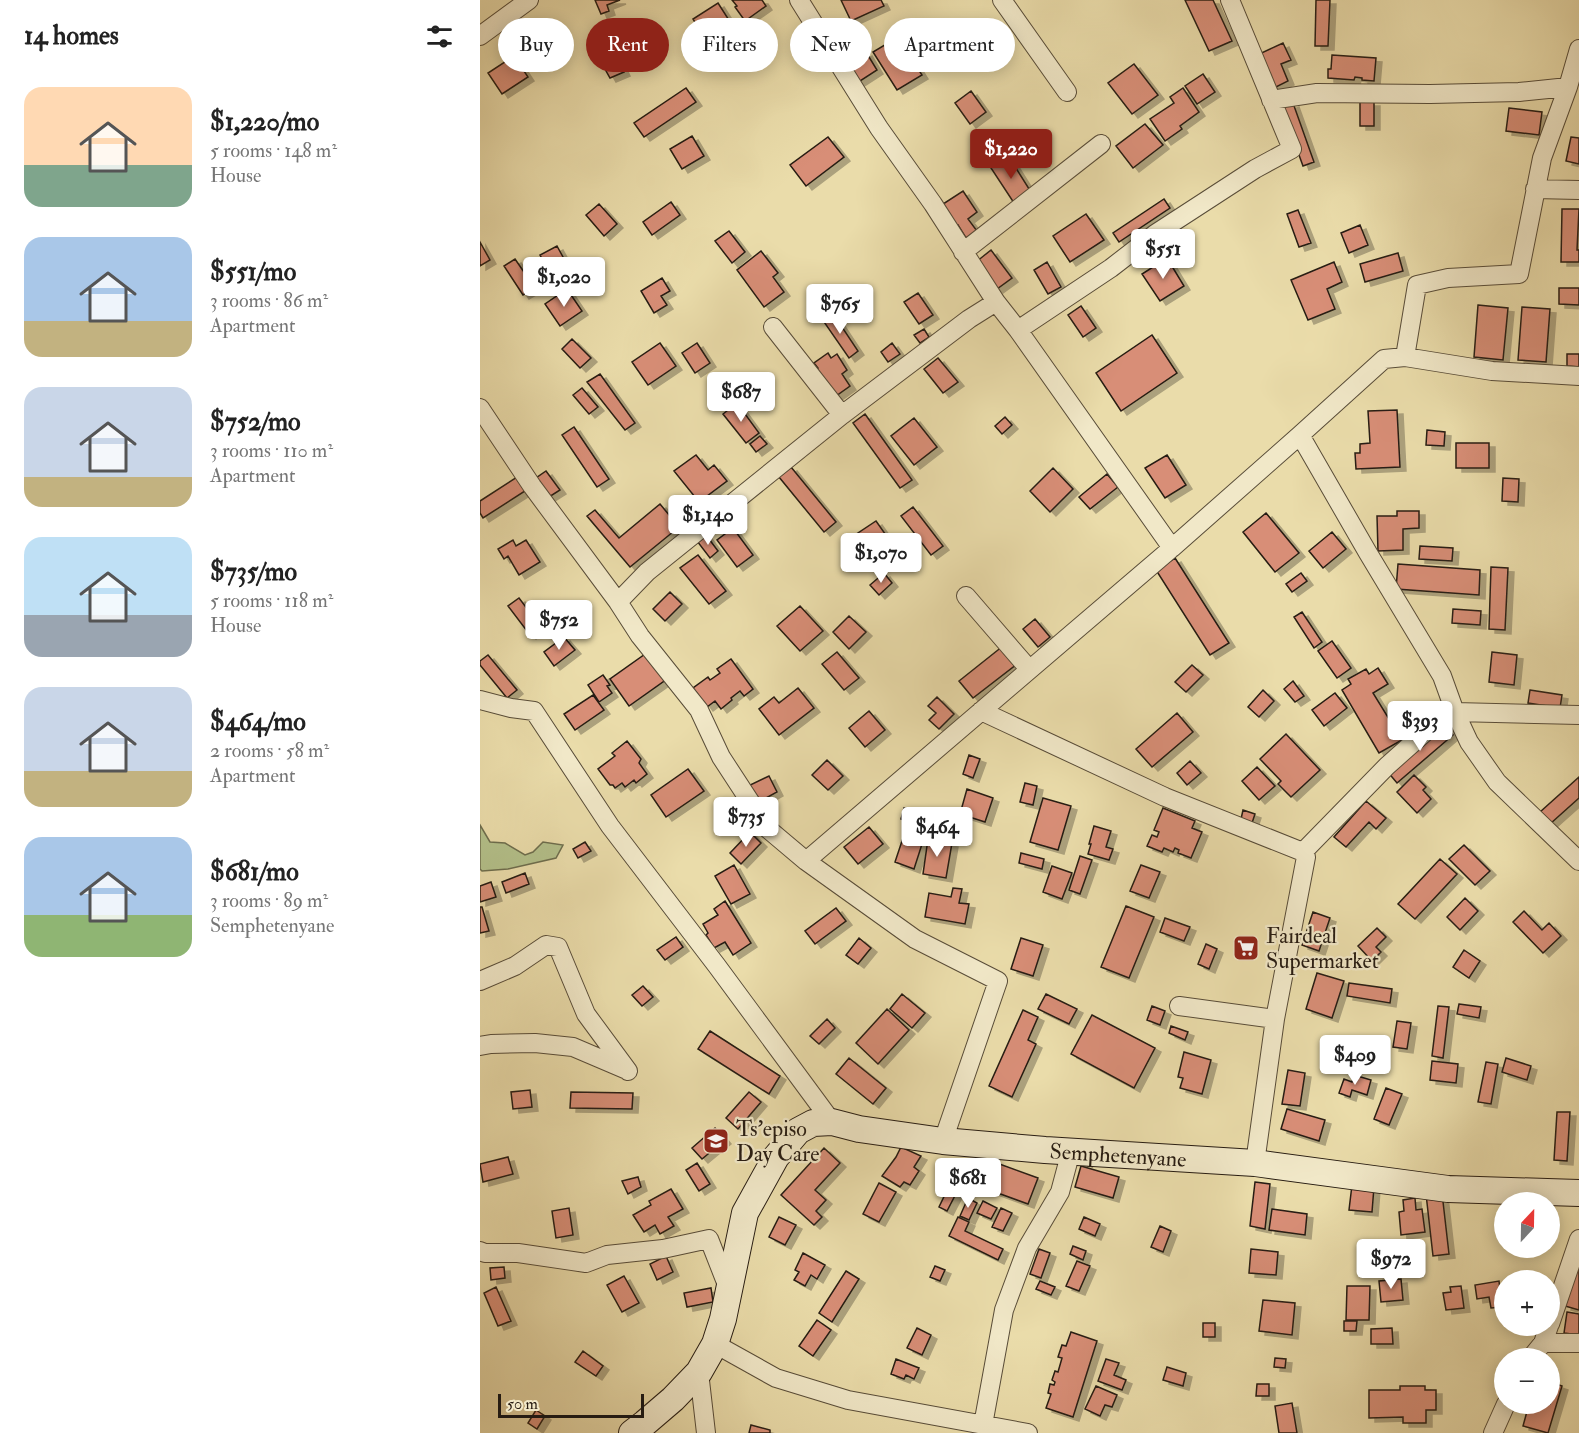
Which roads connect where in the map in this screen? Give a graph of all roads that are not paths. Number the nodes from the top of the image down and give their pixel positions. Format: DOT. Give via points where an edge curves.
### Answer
graph roads {
  1 [pos="529,0"];
  2 [pos="799,0"];
  3 [pos="1002,0"];
  4 [pos="1230,0"];
  5 [pos="480,36"];
  6 [pos="1579,49"];
  7 [pos="1568,87"];
  8 [pos="1068,92"];
  9 [pos="1271,100"];
  10 [pos="1101,144"];
  11 [pos="1535,189"];
  12 [pos="1579,190"];
  13 [pos="963,252"];
  14 [pos="996,302"];
  15 [pos="773,327"];
  16 [pos="1018,330"];
  17 [pos="1405,357"];
  18 [pos="1579,376"];
  19 [pos="480,408"];
  20 [pos="842,415"];
  21 [pos="1300,435"];
  22 [pos="1172,548"];
  23 [pos="966,596"];
  24 [pos="618,602"];
  25 [pos="1029,669"];
  26 [pos="480,699"];
  27 [pos="981,711"];
  28 [pos="1455,712"];
  29 [pos="1579,715"];
  30 [pos="1303,852"];
  31 [pos="806,861"];
  32 [pos="1579,861"];
  33 [pos="480,981"];
  34 [pos="1179,1006"];
  35 [pos="1275,1019"];
  36 [pos="480,1046"];
  37 [pos="832,1122"];
  38 [pos="943,1141"];
  39 [pos="1071,1151"];
  40 [pos="1256,1163"];
  41 [pos="1579,1192"];
  42 [pos="1579,1239"];
  43 [pos="480,1251"];
  44 [pos="729,1290"];
  45 [pos="1560,1294"];
  46 [pos="1560,1336"];
  47 [pos="1579,1343"];
  48 [pos="715,1344"];
  49 [pos="699,1372"];
  50 [pos="1502,1414"];
  51 [pos="983,1425"];
  52 [pos="632,1433"];
  53 [pos="706,1433"];
  54 [pos="1028,1433"];
  55 [pos="1493,1433"];
  1 -- 5 [label="street"];
  2 -- 13 [label="street"];
  3 -- 8 [label="street"];
  4 -- 9 [label="street"];
  6 -- 7 [label="street"];
  7 -- 9 [label="street" via="1519,92 1317,93"];
  7 -- 11 [label="street"];
  9 -- 16 [label="street" via="1292,149 1155,234"];
  10 -- 13 [label="street"];
  11 -- 12 [label="street"];
  11 -- 17 [label="street" via="1519,274 1448,278 1417,285"];
  13 -- 14 [label="street"];
  14 -- 16 [label="street"];
  14 -- 20 [label="street"];
  15 -- 20 [label="street"];
  16 -- 22 [label="street"];
  17 -- 18 [label="street" via="1492,371"];
  17 -- 21 [label="street" via="1384,359"];
  19 -- 24 [label="street"];
  20 -- 24 [label="street" via="647,572"];
  21 -- 22 [label="street"];
  21 -- 28 [label="street" via="1442,676"];
  22 -- 25 [label="street"];
  23 -- 25 [label="street"];
  24 -- 31 [label="street" via="699,710 721,758 768,829"];
  25 -- 27 [label="street"];
  26 -- 37 [label="street" via="534,711 610,826"];
  27 -- 30 [label="street" via="1165,797"];
  27 -- 31 [label="street"];
  28 -- 29 [label="street"];
  28 -- 30 [label="street" via="1432,726 1387,766"];
  28 -- 32 [label="street" via="1469,742 1497,782"];
  30 -- 35 [label="street" via="1306,857"];
  31 -- 38 [label="street" via="915,939 998,981"];
  33 -- 36 [label="street" via="516,966 546,945 558,947 586,1014 628,1071 573,1047 536,1043"];
  34 -- 35 [label="street"];
  35 -- 40 [label="street"];
  37 -- 38 [label="main road, Semphetenyane"];
  37 -- 44 [label="main road, Semphetenyane" via="813,1123 798,1131 766,1172 745,1213"];
  38 -- 39 [label="main road, Semphetenyane"];
  39 -- 40 [label="main road, Semphetenyane"];
  39 -- 51 [label="street" via="1060,1192 1027,1248 1004,1310"];
  40 -- 41 [label="main road, Semphetenyane" via="1448,1189"];
  42 -- 45 [label="street"];
  43 -- 44 [label="street" via="586,1263 607,1255 709,1239"];
  44 -- 48 [label="main road, Semphetenyane"];
  46 -- 47 [label="street"];
  48 -- 49 [label="main road, Semphetenyane"];
  48 -- 51 [label="street" via="776,1378 848,1400"];
  49 -- 52 [label="main road, Semphetenyane"];
  49 -- 53 [label="street"];
  50 -- 55 [label="street"];
  51 -- 54 [label="street"];
}
